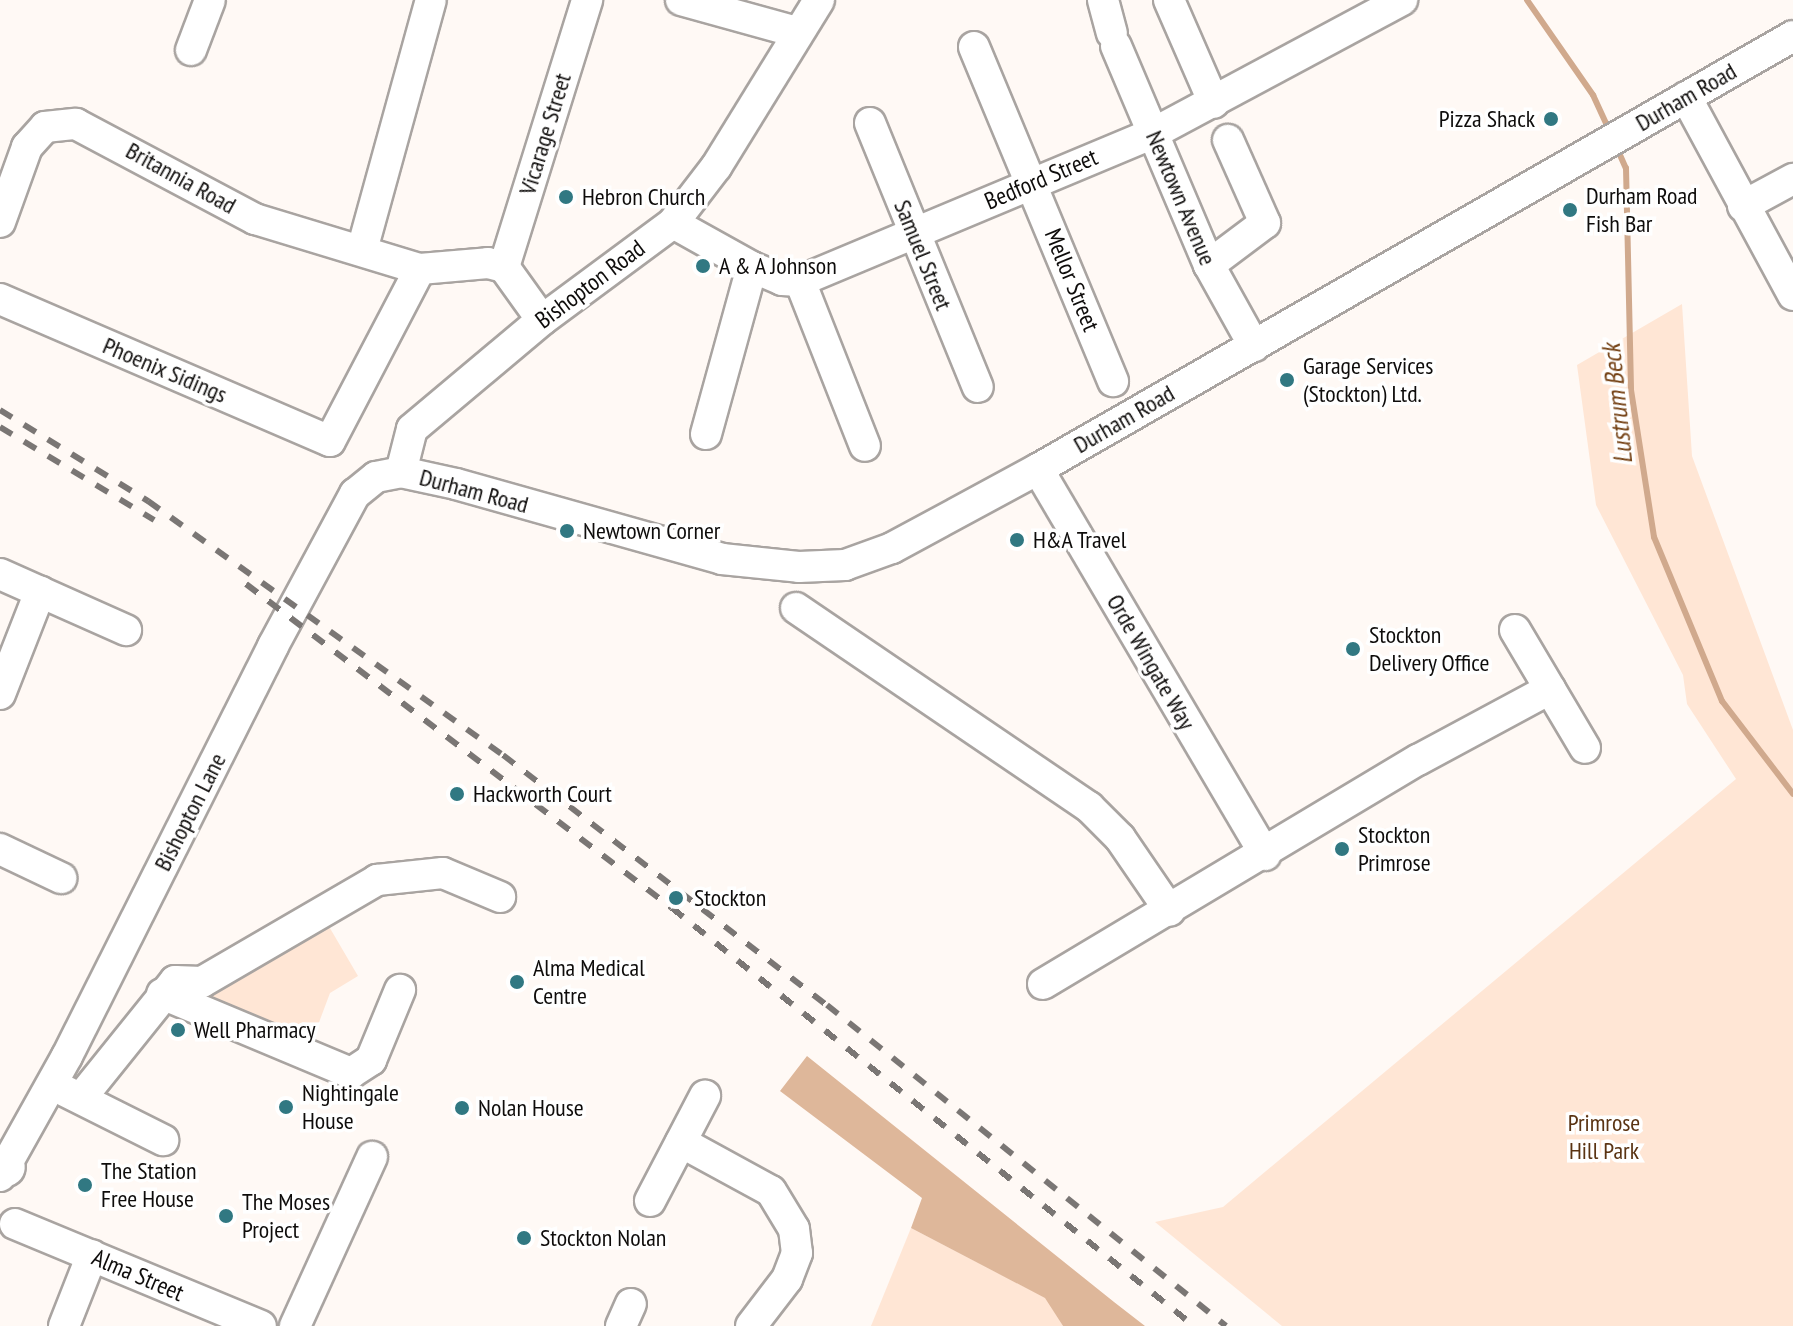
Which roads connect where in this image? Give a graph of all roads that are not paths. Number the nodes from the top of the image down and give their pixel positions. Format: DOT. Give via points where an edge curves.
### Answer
graph roads {
  1 [pos="210,0"];
  2 [pos="431,0"];
  3 [pos="587,0"];
  4 [pos="681,0"];
  5 [pos="819,0"];
  6 [pos="1103,0"];
  7 [pos="1169,0"];
  8 [pos="1402,0"];
  9 [pos="796,32"];
  10 [pos="1793,36"];
  11 [pos="974,47"];
  12 [pos="191,50"];
  13 [pos="1686,97"];
  14 [pos="1214,103"];
  15 [pos="870,123"];
  16 [pos="1152,134"];
  17 [pos="1228,140"];
  18 [pos="1793,179"];
  19 [pos="1032,182"];
  20 [pos="1743,206"];
  21 [pos="0,222"];
  22 [pos="673,223"];
  23 [pos="913,232"];
  24 [pos="362,250"];
  25 [pos="1209,265"];
  26 [pos="504,267"];
  27 [pos="752,267"];
  28 [pos="420,269"];
  29 [pos="800,281"];
  30 [pos="1793,295"];
  31 [pos="0,299"];
  32 [pos="542,320"];
  33 [pos="1254,346"];
  34 [pos="1113,381"];
  35 [pos="978,387"];
  36 [pos="706,434"];
  37 [pos="865,446"];
  38 [pos="1038,469"];
  39 [pos="401,472"];
  40 [pos="0,574"];
  41 [pos="40,592"];
  42 [pos="796,608"];
  43 [pos="126,630"];
  44 [pos="1515,630"];
  45 [pos="1550,689"];
  46 [pos="0,694"];
  47 [pos="1585,748"];
  48 [pos="0,849"];
  49 [pos="1265,855"];
  50 [pos="61,878"];
  51 [pos="500,897"];
  52 [pos="1170,911"];
  53 [pos="1043,984"];
  54 [pos="400,990"];
  55 [pos="162,994"];
  56 [pos="52,1085"];
  57 [pos="705,1096"];
  58 [pos="81,1098"];
  59 [pos="163,1140"];
  60 [pos="681,1142"];
  61 [pos="372,1157"];
  62 [pos="2,1171"];
  63 [pos="650,1201"];
  64 [pos="15,1224"];
  65 [pos="92,1255"];
  66 [pos="64,1326"];
  67 [pos="261,1326"];
  68 [pos="295,1326"];
  69 [pos="751,1326"];
  1 -- 12 [label="street"];
  2 -- 24 [label="street"];
  3 -- 26 [label="street, Vicarage Street"];
  4 -- 9 [label="street"];
  5 -- 9 [label="street, Bishopton Road"];
  6 -- 16 [label="street, Newtown Avenue"];
  7 -- 14 [label="street"];
  8 -- 14 [label="street, Bedford Street"];
  9 -- 22 [label="street, Bishopton Road" via="716,167"];
  10 -- 13 [label="street, Durham Road"];
  11 -- 19 [label="street, Mellor Street"];
  13 -- 20 [label="street"];
  13 -- 33 [label="street, Durham Road"];
  14 -- 16 [label="street, Bedford Street"];
  15 -- 23 [label="street, Samuel Street"];
  16 -- 19 [label="street, Bedford Street"];
  16 -- 25 [label="street, Newtown Avenue"];
  17 -- 25 [label="street" via="1265,223"];
  18 -- 20 [label="street"];
  19 -- 23 [label="street, Bedford Street"];
  19 -- 34 [label="street, Mellor Street"];
  20 -- 30 [label="street"];
  21 -- 24 [label="street, Britannia Road" via="27,147 45,127 76,124 255,219"];
  22 -- 27 [label="street"];
  22 -- 32 [label="street, Bishopton Road"];
  23 -- 29 [label="street, Bedford Street"];
  23 -- 35 [label="street, Samuel Street"];
  24 -- 28 [label="street, Britannia Road"];
  25 -- 33 [label="street, Newtown Avenue"];
  26 -- 28 [label="street, Britannia Road" via="488,263"];
  26 -- 32 [label="street"];
  27 -- 29 [label="street" via="782,280"];
  27 -- 36 [label="street"];
  28 -- 31 [label="street, Phoenix Sidings" via="330,441"];
  29 -- 37 [label="street"];
  32 -- 39 [label="street, Bishopton Road" via="412,429"];
  33 -- 38 [label="street, Durham Road"];
  38 -- 39 [label="street, Durham Road" via="892,548 845,565 799,567 722,559"];
  38 -- 49 [label="street, Orde Wingate Way"];
  39 -- 56 [label="street, Bishopton Lane" via="376,477 355,494"];
  40 -- 41 [label="street"];
  41 -- 43 [label="street"];
  41 -- 46 [label="street"];
  42 -- 52 [label="street" via="1089,807 1120,838"];
  44 -- 45 [label="street"];
  45 -- 47 [label="street"];
  45 -- 49 [label="street" via="1418,760"];
  48 -- 50 [label="street"];
  49 -- 52 [label="street"];
  51 -- 55 [label="street" via="468,892 425,872 377,880 202,982 175,981"];
  52 -- 53 [label="street"];
  54 -- 55 [label="street" via="365,1068 342,1072"];
  55 -- 58 [label="street"];
  56 -- 58 [label="street"];
  56 -- 62 [label="street, Bishopton Lane"];
  57 -- 60 [label="street"];
  58 -- 59 [label="street"];
  60 -- 63 [label="street"];
  60 -- 69 [label="street" via="771,1191 794,1229 797,1253 787,1279"];
  61 -- 68 [label="street"];
  64 -- 65 [label="street, Alma Street"];
  65 -- 66 [label="street"];
  65 -- 67 [label="street, Alma Street"];
}
